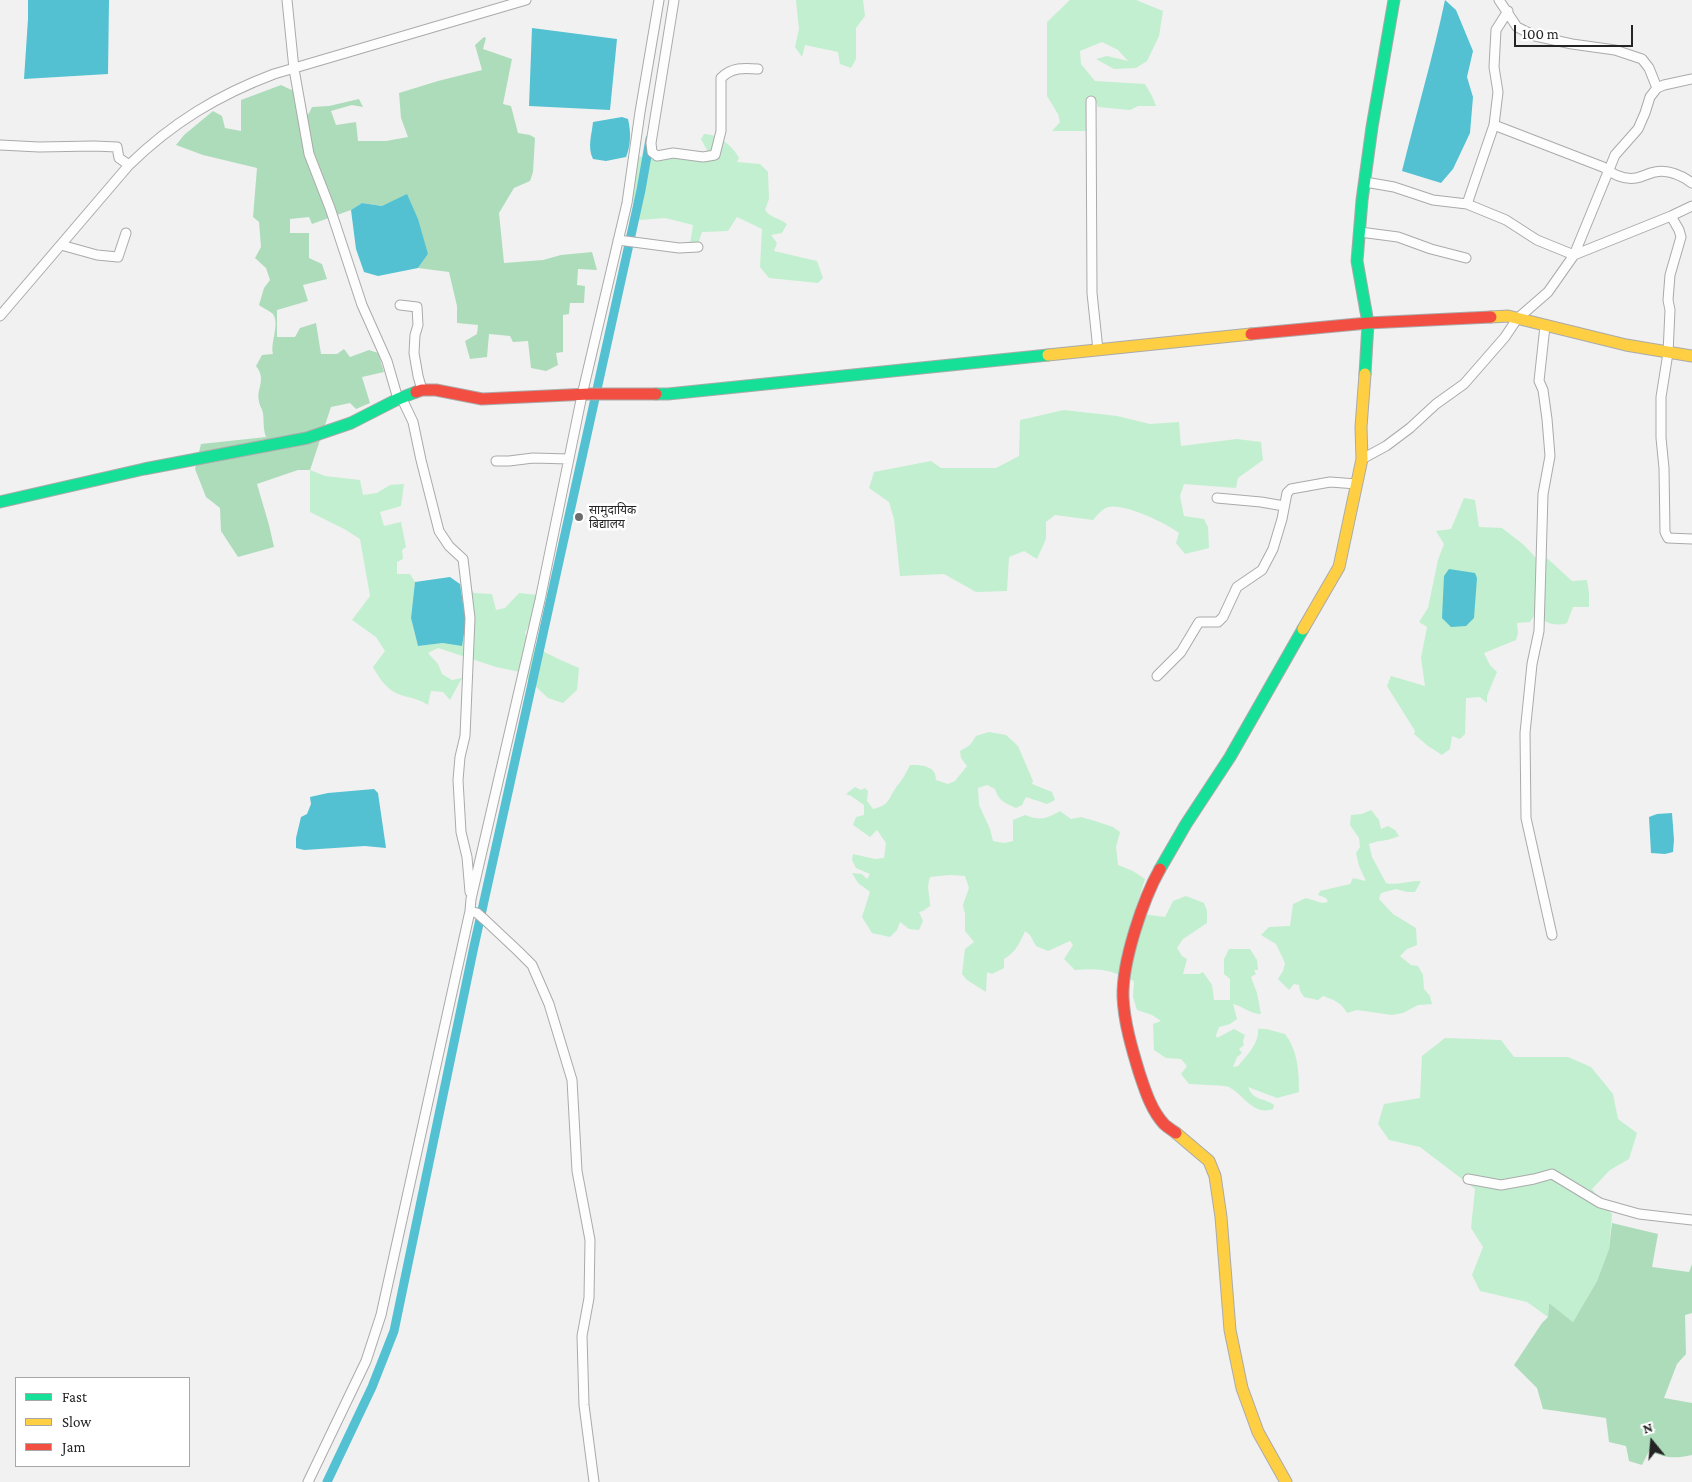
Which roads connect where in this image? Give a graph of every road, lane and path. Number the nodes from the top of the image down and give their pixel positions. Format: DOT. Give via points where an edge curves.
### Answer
graph roads {
  1 [pos="287,0"];
  2 [pos="526,0"];
  3 [pos="659,0"];
  4 [pos="674,0"];
  5 [pos="1394,0"];
  6 [pos="1499,0"];
  7 [pos="1508,11"];
  8 [pos="294,69"];
  9 [pos="758,69"];
  10 [pos="1692,79"];
  11 [pos="1657,88"];
  12 [pos="1091,100"];
  13 [pos="1494,125"];
  14 [pos="0,145"];
  15 [pos="129,164"];
  16 [pos="1609,172"];
  17 [pos="1365,182"];
  18 [pos="1692,183"];
  19 [pos="1467,204"];
  20 [pos="1692,206"];
  21 [pos="1671,216"];
  22 [pos="1360,232"];
  23 [pos="126,233"];
  24 [pos="618,240"];
  25 [pos="61,245"];
  26 [pos="698,247"];
  27 [pos="1574,255"];
  28 [pos="1466,258"];
  29 [pos="400,306"];
  30 [pos="0,316"];
  31 [pos="1517,318"];
  32 [pos="1368,323"];
  33 [pos="1545,326"];
  34 [pos="1098,350"];
  35 [pos="1668,353"];
  36 [pos="1692,356"];
  37 [pos="422,390"];
  38 [pos="585,394"];
  39 [pos="398,399"];
  40 [pos="569,459"];
  41 [pos="496,460"];
  42 [pos="1362,460"];
  43 [pos="1357,484"];
  44 [pos="1217,498"];
  45 [pos="0,502"];
  46 [pos="1284,506"];
  47 [pos="1692,539"];
  48 [pos="1157,676"];
  49 [pos="471,900"];
  50 [pos="474,912"];
  51 [pos="1552,935"];
  52 [pos="1468,1179"];
  53 [pos="1692,1220"];
  54 [pos="308,1482"];
  55 [pos="594,1482"];
  56 [pos="1286,1482"];
  1 -- 8 [label="street"];
  2 -- 8 [label="street"];
  3 -- 24 [label="street"];
  4 -- 9 [label="street" via="652,152 657,156 673,153 703,157 715,154 721,131 722,78 728,72"];
  5 -- 17 [label="main road"];
  6 -- 7 [label="street"];
  7 -- 11 [label="street" via="1517,27 1534,36 1615,50 1642,60"];
  7 -- 13 [label="street" via="1496,30 1494,67 1498,92"];
  8 -- 15 [label="street" via="242,86 203,107 150,144"];
  8 -- 39 [label="street" via="310,154"];
  10 -- 11 [label="street"];
  11 -- 16 [label="street" via="1650,97 1638,129 1616,155"];
  12 -- 34 [label="street" via="1092,293"];
  13 -- 16 [label="street"];
  13 -- 19 [label="street"];
  14 -- 15 [label="street" via="117,147 119,158"];
  15 -- 25 [label="street"];
  16 -- 18 [label="street" via="1624,178 1636,178 1665,171 1681,175"];
  16 -- 27 [label="street"];
  17 -- 19 [label="street" via="1434,200"];
  17 -- 22 [label="main road"];
  19 -- 27 [label="street"];
  20 -- 21 [label="street"];
  21 -- 27 [label="street"];
  21 -- 35 [label="street" via="1681,237 1670,275"];
  22 -- 28 [label="street" via="1398,237"];
  22 -- 32 [label="main road" via="1358,261"];
  23 -- 25 [label="street" via="118,257"];
  24 -- 26 [label="street" via="679,248"];
  24 -- 38 [label="street"];
  25 -- 30 [label="street"];
  27 -- 31 [label="street" via="1548,292"];
  29 -- 37 [label="street" via="417,307 414,353"];
  31 -- 32 [label="main road"];
  31 -- 33 [label="main road"];
  31 -- 42 [label="street" via="1505,338 1464,384 1386,446"];
  32 -- 34 [label="main road"];
  32 -- 42 [label="main road"];
  33 -- 35 [label="main road"];
  33 -- 51 [label="street" via="1539,381 1548,419 1550,456 1543,494 1539,631 1525,734 1526,818"];
  34 -- 38 [label="main road" via="668,394"];
  35 -- 36 [label="main road"];
  35 -- 47 [label="street" via="1661,397 1665,532 1668,538"];
  37 -- 38 [label="main road" via="482,400"];
  37 -- 39 [label="main road"];
  38 -- 40 [label="street"];
  39 -- 45 [label="main road" via="351,424 308,438 144,468"];
  39 -- 49 [label="street" via="403,401 413,422 439,531 463,559 468,589 470,618 465,727 458,780 461,832"];
  40 -- 41 [label="street"];
  40 -- 49 [label="street"];
  42 -- 43 [label="main road"];
  43 -- 46 [label="street" via="1330,482 1291,489 1286,493"];
  43 -- 56 [label="main road" via="1339,566 1230,757 1154,880 1132,940 1123,995 1134,1056 1148,1098 1164,1124 1208,1160 1215,1176 1230,1330 1242,1388 1258,1432"];
  44 -- 46 [label="street"];
  46 -- 48 [label="street" via="1273,549 1262,570 1237,587 1218,622 1199,622 1180,652"];
  49 -- 50 [label="street"];
  50 -- 54 [label="street" via="381,1315 366,1361"];
  50 -- 55 [label="street" via="532,965 549,1004 572,1080 577,1171 590,1240 589,1298 582,1336 584,1405"];
  52 -- 53 [label="street" via="1500,1185 1552,1174 1600,1203 1638,1214"];
}
